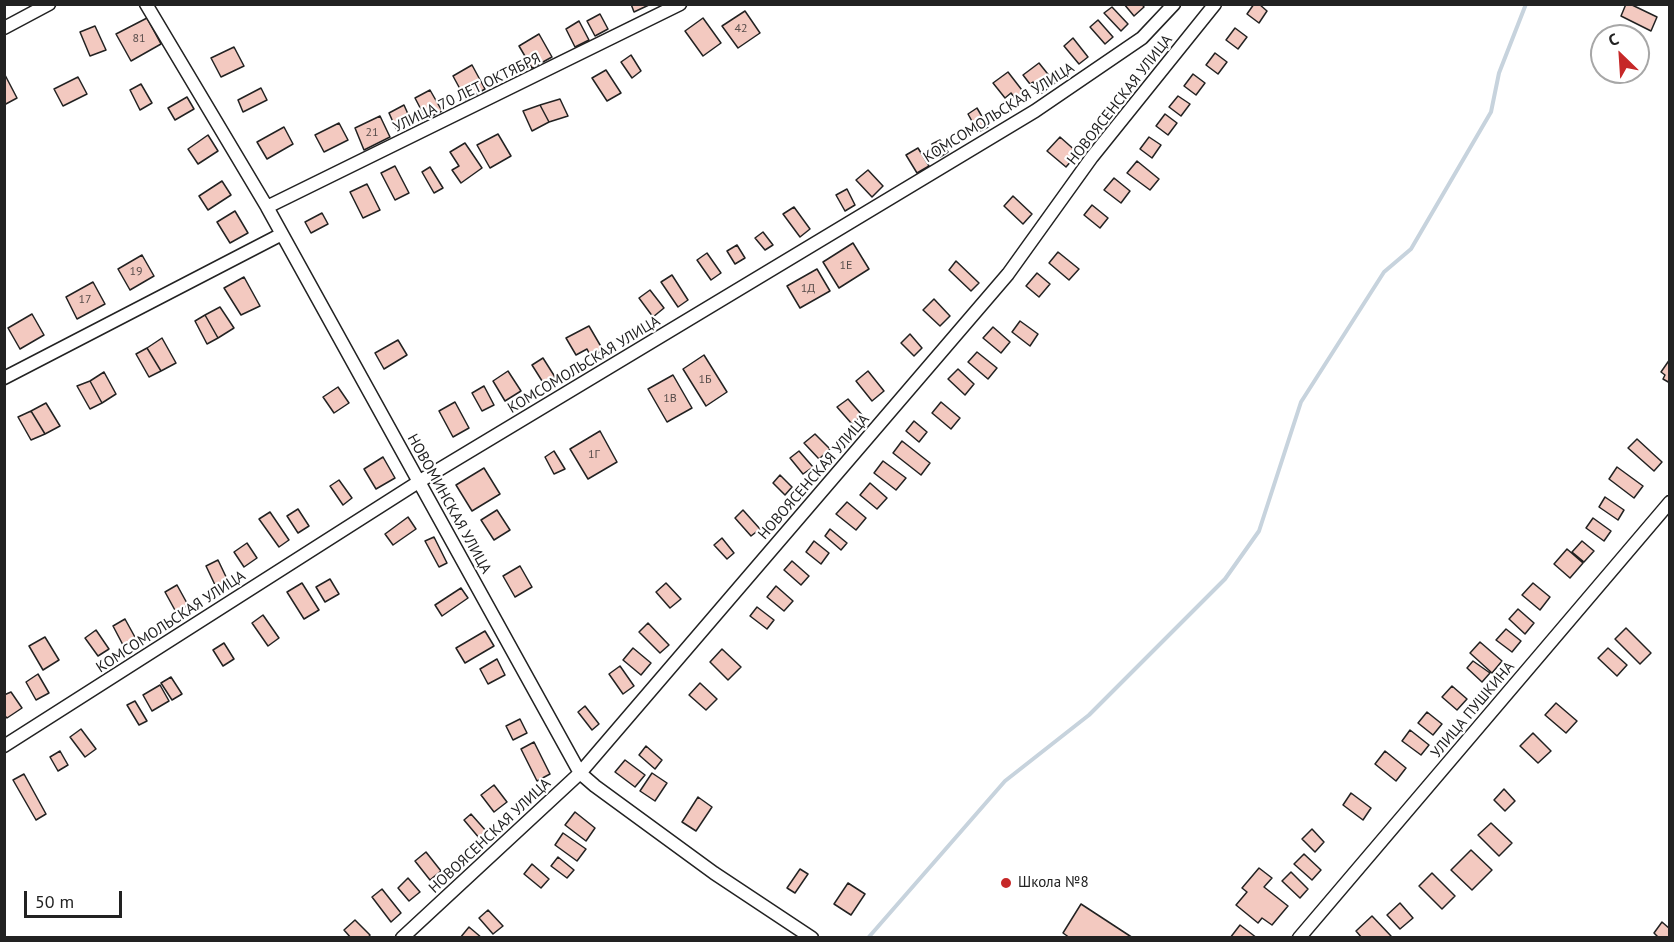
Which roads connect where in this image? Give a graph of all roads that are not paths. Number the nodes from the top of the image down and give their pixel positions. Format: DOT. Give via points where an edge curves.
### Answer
graph roads {
  1 [pos="49,4"];
  2 [pos="146,4"];
  3 [pos="680,4"];
  4 [pos="1174,4"];
  5 [pos="1215,4"];
  6 [pos="4,28"];
  7 [pos="267,207"];
  8 [pos="282,234"];
  9 [pos="4,378"];
  10 [pos="420,481"];
  11 [pos="1670,502"];
  12 [pos="4,746"];
  13 [pos="580,773"];
  14 [pos="402,938"];
  15 [pos="812,938"];
  16 [pos="1299,938"];
  1 -- 6 [label="street"];
  2 -- 7 [label="street, НОВОМИНСКАЯ УЛИЦА"];
  3 -- 7 [label="street, УЛИЦА 70 ЛЕТ ОКТЯБРЯ"];
  4 -- 10 [label="street, КОМСОМОЛЬСКАЯ УЛИЦА" via="1142,38 1035,111"];
  5 -- 13 [label="street, НОВОЯСЕНСКАЯ УЛИЦА" via="1092,157 1008,274"];
  7 -- 8 [label="street, НОВОМИНСКАЯ УЛИЦА"];
  8 -- 9 [label="street"];
  8 -- 10 [label="street, НОВОМИНСКАЯ УЛИЦА"];
  10 -- 12 [label="street, КОМСОМОЛЬСКАЯ УЛИЦА"];
  10 -- 13 [label="street, НОВОМИНСКАЯ УЛИЦА"];
  11 -- 16 [label="street, УЛИЦА ПУШКИНА"];
  13 -- 14 [label="street, НОВОЯСЕНСКАЯ УЛИЦА"];
  13 -- 15 [label="street, НОВОМИНСКАЯ УЛИЦА" via="714,873"];
}
